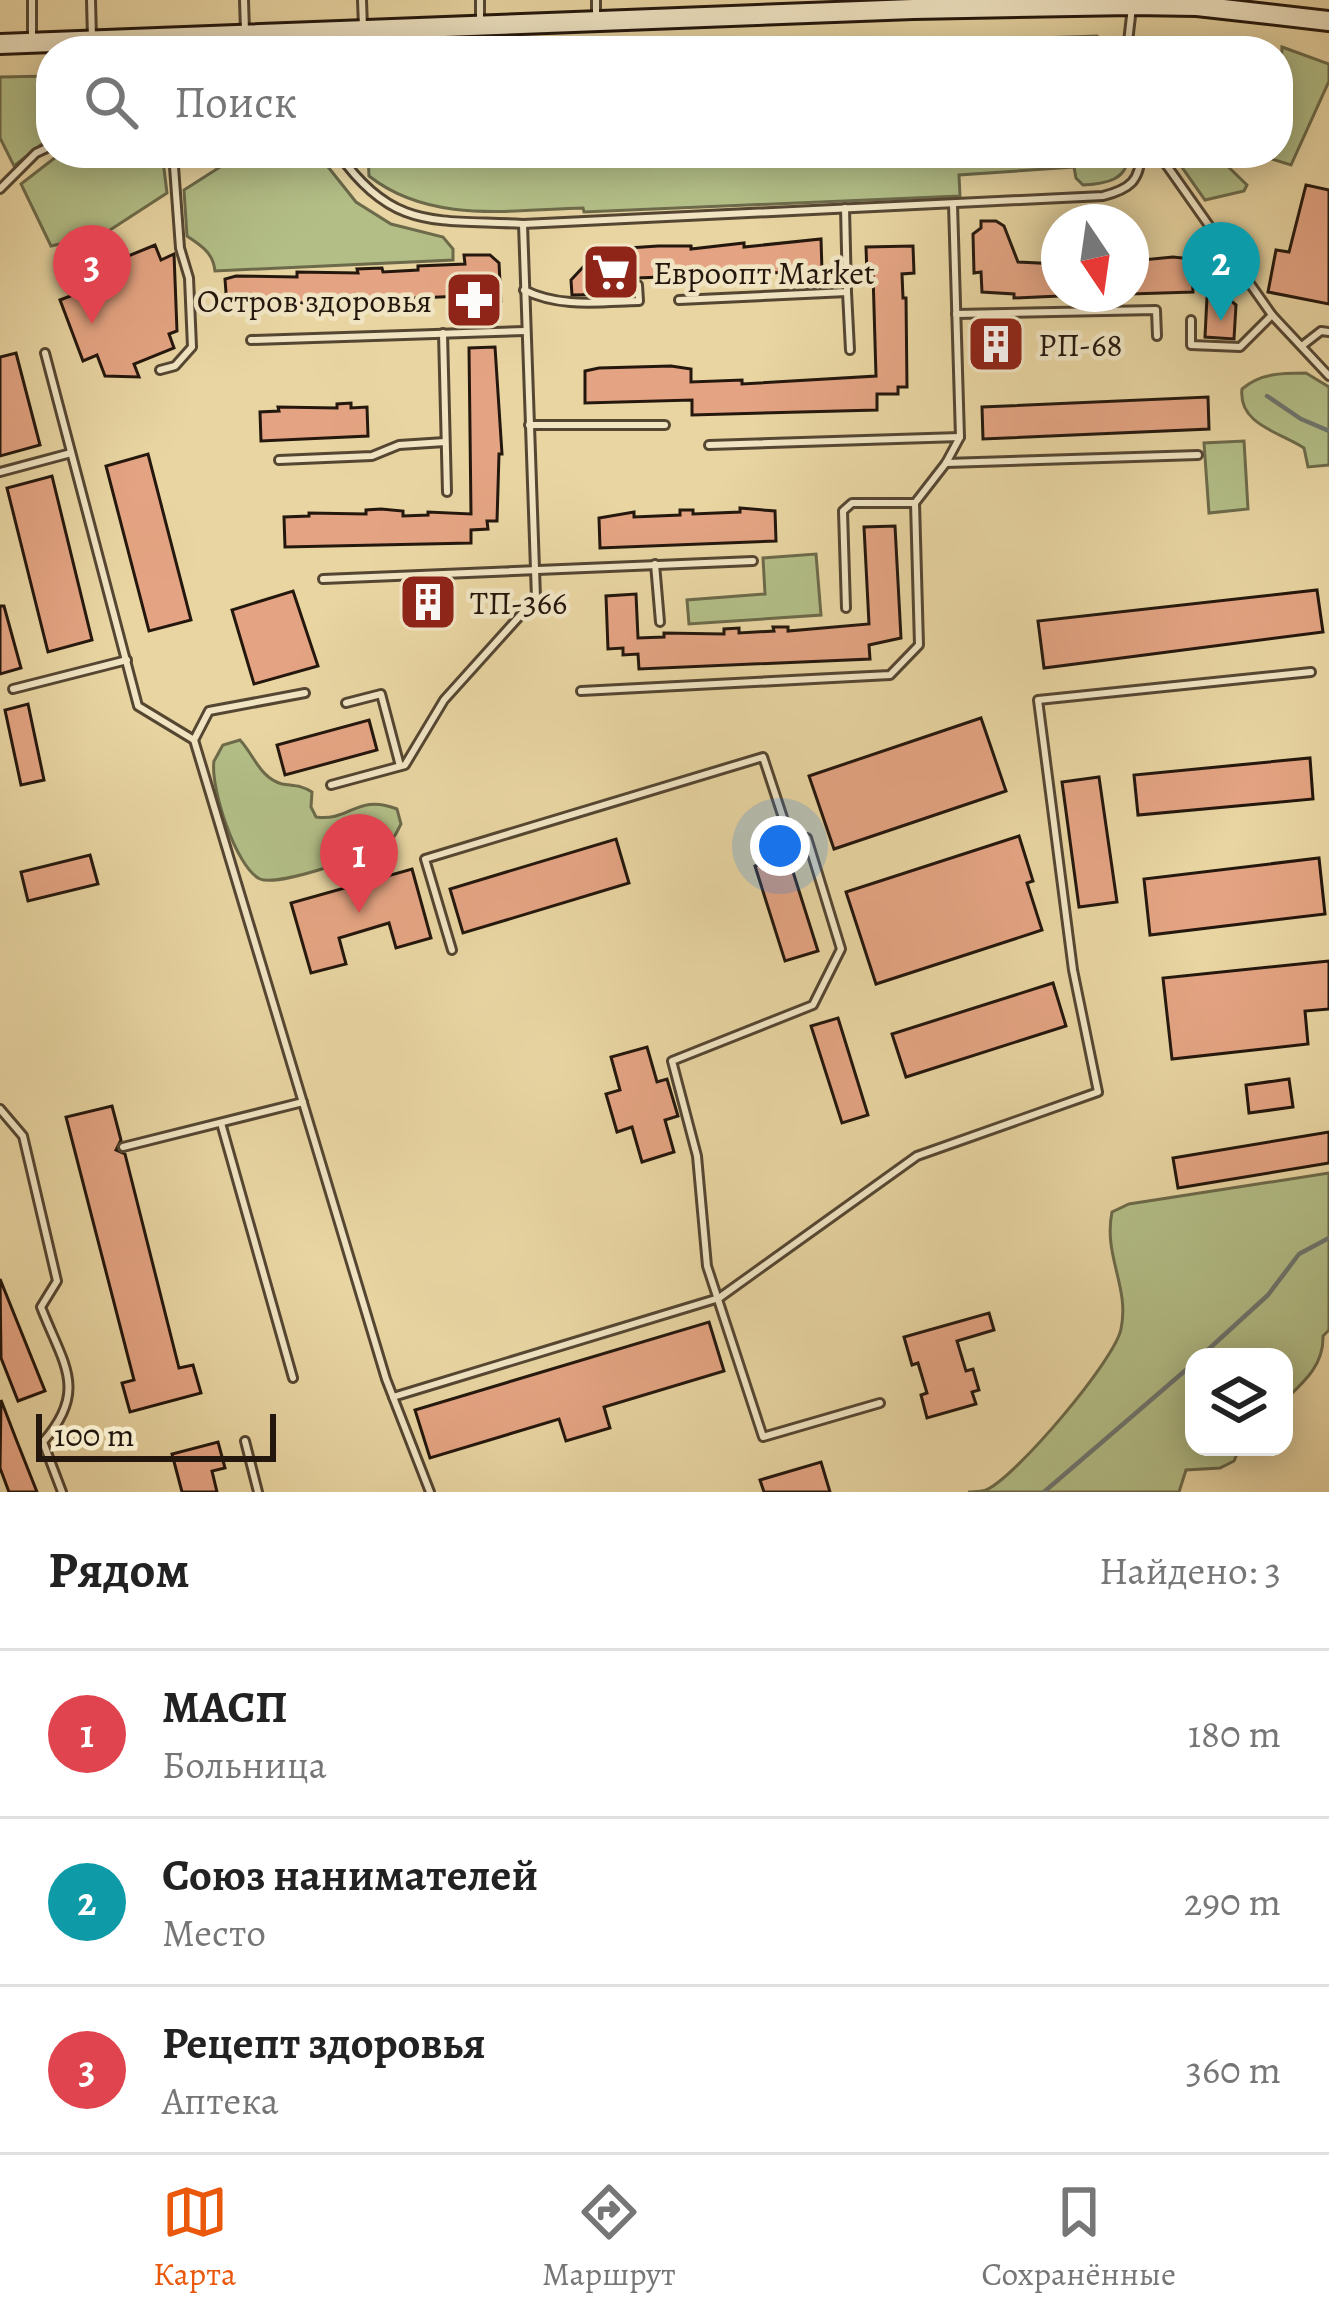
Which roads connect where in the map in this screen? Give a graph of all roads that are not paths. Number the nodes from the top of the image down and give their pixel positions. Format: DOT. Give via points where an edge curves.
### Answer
graph roads {
  1 [pos="32,0"];
  2 [pos="91,0"];
  3 [pos="244,0"];
  4 [pos="362,0"];
  5 [pos="480,0"];
  6 [pos="596,0"];
  7 [pos="1064,3"];
  8 [pos="1132,5"];
  9 [pos="1329,21"];
  10 [pos="596,22"];
  11 [pos="480,27"];
  12 [pos="362,31"];
  13 [pos="245,35"];
  14 [pos="92,36"];
  15 [pos="220,36"];
  16 [pos="255,36"];
  17 [pos="341,36"];
  18 [pos="1129,36"];
  19 [pos="32,43"];
  20 [pos="36,43"];
  21 [pos="0,44"];
  22 [pos="36,152"];
  23 [pos="174,168"];
  24 [pos="350,168"];
  25 [pos="1140,168"];
  26 [pos="1169,168"];
  27 [pos="0,189"];
  28 [pos="953,204"];
  29 [pos="845,208"];
  30 [pos="523,224"];
  31 [pos="638,285"];
  32 [pos="524,290"];
  33 [pos="848,292"];
  34 [pos="679,300"];
  35 [pos="956,314"];
  36 [pos="1272,315"];
  37 [pos="1191,320"];
  38 [pos="525,331"];
  39 [pos="1329,332"];
  40 [pos="443,334"];
  41 [pos="1156,336"];
  42 [pos="251,340"];
  43 [pos="1303,345"];
  44 [pos="850,350"];
  45 [pos="44,353"];
  46 [pos="160,370"];
  47 [pos="1329,376"];
  48 [pos="664,424"];
  49 [pos="529,425"];
  50 [pos="960,437"];
  51 [pos="445,442"];
  52 [pos="709,445"];
  53 [pos="71,453"];
  54 [pos="1198,455"];
  55 [pos="279,460"];
  56 [pos="946,464"];
  57 [pos="0,472"];
  58 [pos="447,492"];
  59 [pos="915,503"];
  60 [pos="753,560"];
  61 [pos="655,565"];
  62 [pos="534,568"];
  63 [pos="323,579"];
  64 [pos="846,608"];
  65 [pos="660,622"];
  66 [pos="127,660"];
  67 [pos="1311,672"];
  68 [pos="13,689"];
  69 [pos="581,691"];
  70 [pos="305,693"];
  71 [pos="346,703"];
  72 [pos="194,740"];
  73 [pos="400,766"];
  74 [pos="331,785"];
  75 [pos="452,950"];
  76 [pos="303,1102"];
  77 [pos="0,1108"];
  78 [pos="221,1123"];
  79 [pos="123,1148"];
  80 [pos="719,1298"];
  81 [pos="293,1378"];
  82 [pos="393,1397"];
  83 [pos="880,1403"];
  84 [pos="245,1441"];
  85 [pos="62,1492"];
  86 [pos="259,1492"];
  87 [pos="430,1492"];
  1 -- 19 [label="lane"];
  2 -- 14 [label="lane"];
  3 -- 13 [label="lane"];
  4 -- 12 [label="lane"];
  5 -- 11 [label="lane"];
  6 -- 10 [label="lane"];
  7 -- 8 [label="main road"];
  7 -- 10 [label="main road"];
  8 -- 9 [label="main road"];
  8 -- 18 [label="lane"];
  10 -- 11 [label="main road"];
  11 -- 12 [label="main road"];
  12 -- 17 [label="main road"];
  13 -- 15 [label="main road"];
  13 -- 16 [label="main road"];
  19 -- 20 [label="main road"];
  19 -- 21 [label="main road"];
  22 -- 27 [label="lane"];
  23 -- 46 [label="lane" via="192,347 175,367"];
  24 -- 30 [label="lane" via="370,194 408,215"];
  25 -- 28 [label="lane" via="1123,191"];
  26 -- 36 [label="lane"];
  28 -- 29 [label="lane"];
  28 -- 35 [label="lane"];
  29 -- 30 [label="lane"];
  29 -- 33 [label="lane"];
  30 -- 32 [label="lane"];
  31 -- 32 [label="lane" via="639,301 559,301"];
  32 -- 38 [label="lane"];
  33 -- 34 [label="lane"];
  33 -- 44 [label="lane"];
  35 -- 41 [label="lane" via="1156,310"];
  35 -- 50 [label="lane"];
  36 -- 37 [label="lane" via="1240,347 1191,345"];
  36 -- 43 [label="lane"];
  38 -- 40 [label="lane"];
  38 -- 49 [label="lane"];
  39 -- 43 [label="lane"];
  40 -- 42 [label="lane"];
  40 -- 51 [label="lane"];
  43 -- 47 [label="lane"];
  45 -- 53 [label="lane"];
  48 -- 49 [label="lane"];
  49 -- 62 [label="lane"];
  50 -- 52 [label="lane"];
  50 -- 56 [label="lane"];
  51 -- 55 [label="lane" via="372,456"];
  51 -- 58 [label="lane"];
  53 -- 57 [label="lane"];
  53 -- 66 [label="lane"];
  54 -- 56 [label="lane"];
  56 -- 59 [label="lane"];
  59 -- 64 [label="lane" via="852,502 843,511"];
  59 -- 69 [label="lane" via="919,645 890,675"];
  60 -- 61 [label="lane"];
  61 -- 62 [label="lane"];
  61 -- 65 [label="lane"];
  62 -- 63 [label="lane"];
  62 -- 73 [label="lane" via="536,598 444,700"];
  66 -- 68 [label="lane"];
  66 -- 72 [label="lane" via="138,706"];
  67 -- 80 [label="lane" via="1038,700 1073,970 1098,1092 917,1156"];
  70 -- 72 [label="lane" via="209,711"];
  71 -- 73 [label="lane" via="381,694"];
  72 -- 76 [label="lane"];
  73 -- 74 [label="lane"];
  75 -- 80 [label="lane" via="425,859 763,757 791,842 807,838 841,949 813,1005 672,1061 697,1156 707,1266"];
  76 -- 78 [label="lane"];
  76 -- 82 [label="lane"];
  77 -- 85 [label="lane" via="23,1136 57,1281 41,1307 70,1382 65,1417 44,1442"];
  78 -- 79 [label="lane"];
  78 -- 81 [label="lane"];
  80 -- 82 [label="lane"];
  80 -- 83 [label="lane" via="763,1437"];
  82 -- 87 [label="lane"];
  84 -- 86 [label="lane"];
}
